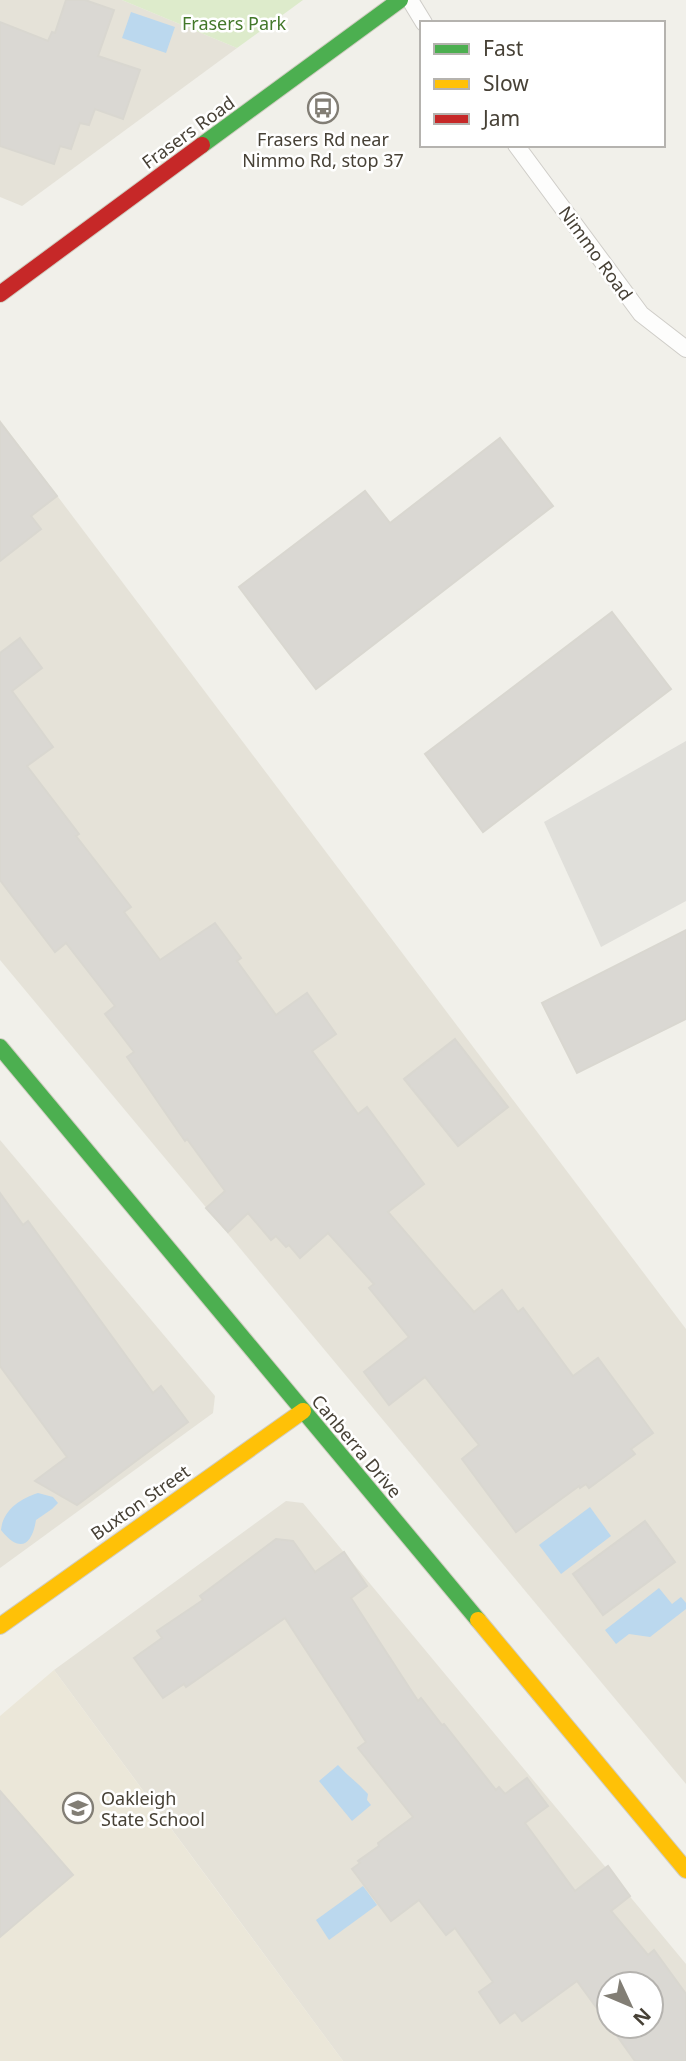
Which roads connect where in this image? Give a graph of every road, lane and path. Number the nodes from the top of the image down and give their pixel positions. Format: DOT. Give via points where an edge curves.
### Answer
graph roads {
  1 [pos="400,0"];
  2 [pos="410,0"];
  3 [pos="423,21"];
  4 [pos="517,147"];
  5 [pos="0,295"];
  6 [pos="686,349"];
  7 [pos="0,1047"];
  8 [pos="303,1411"];
  9 [pos="0,1626"];
  10 [pos="686,1870"];
  1 -- 5 [label="street, Frasers Road"];
  2 -- 3 [label="lane"];
  4 -- 6 [label="lane, Nimmo Road" via="641,314"];
  7 -- 8 [label="street, Canberra Drive"];
  8 -- 9 [label="street, Buxton Street"];
  8 -- 10 [label="street, Canberra Drive"];
}
